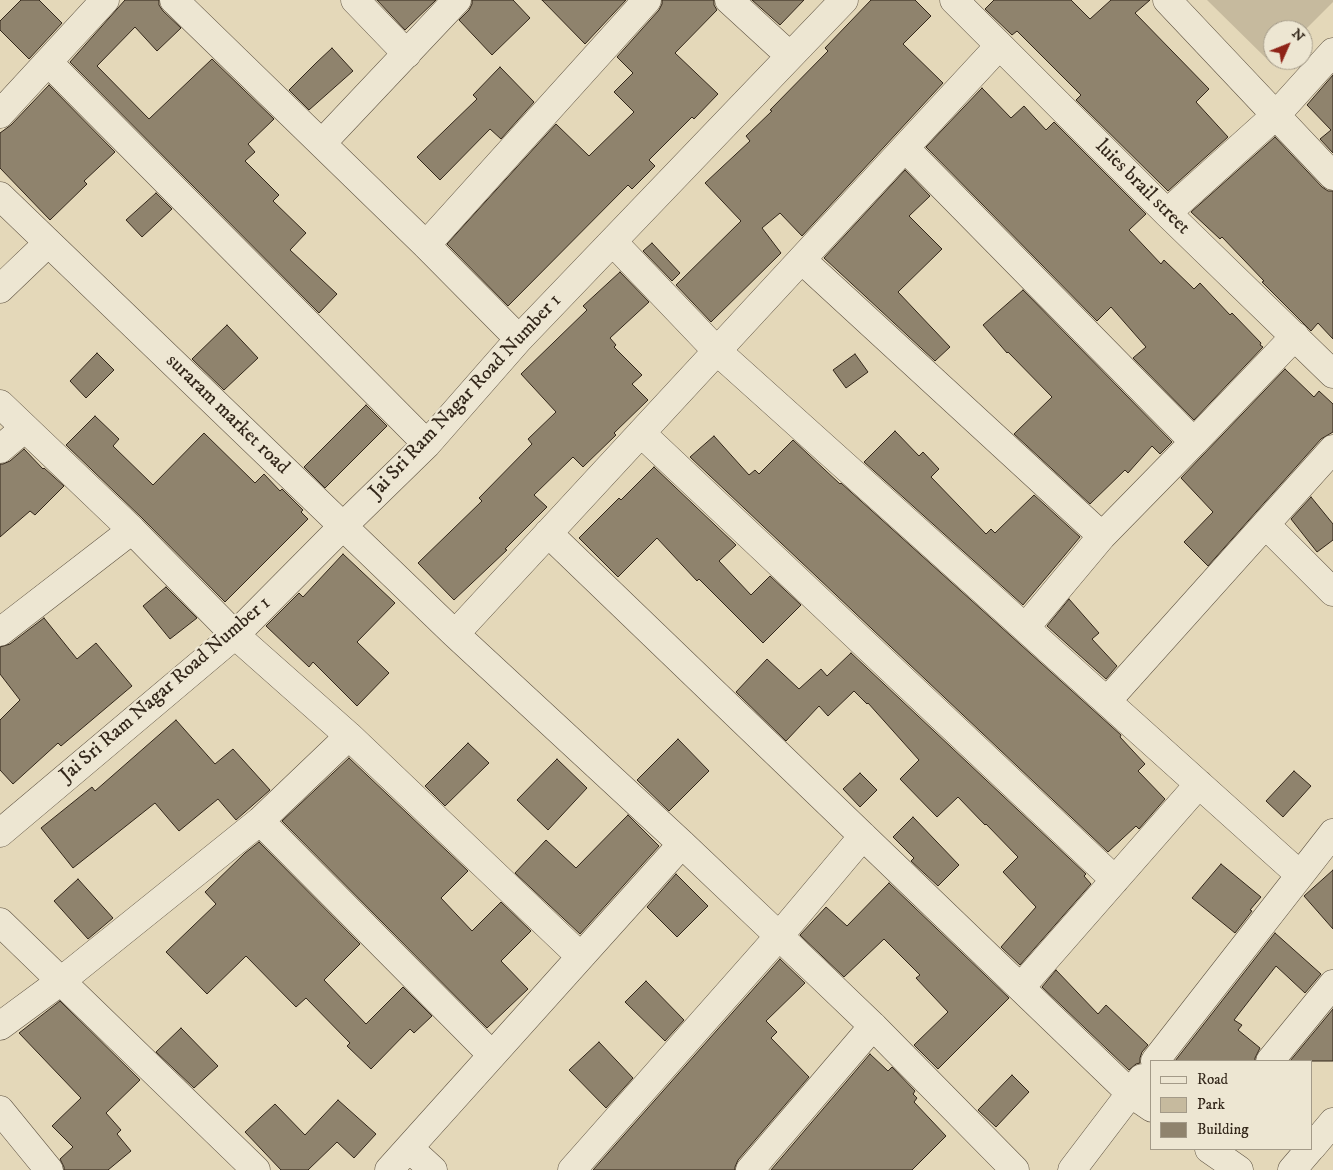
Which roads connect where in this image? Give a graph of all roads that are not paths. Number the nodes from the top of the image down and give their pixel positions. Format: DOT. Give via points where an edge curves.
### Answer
graph roads {
  1 [pos="105,0"];
  2 [pos="174,0"];
  3 [pos="355,0"];
  4 [pos="457,0"];
  5 [pos="647,0"];
  6 [pos="729,0"];
  7 [pos="844,0"];
  8 [pos="954,0"];
  9 [pos="1167,0"];
  10 [pos="999,46"];
  11 [pos="1333,52"];
  12 [pos="406,54"];
  13 [pos="790,56"];
  14 [pos="48,62"];
  15 [pos="0,114"];
  16 [pos="1276,115"];
  17 [pos="322,144"];
  18 [pos="905,148"];
  19 [pos="1333,176"];
  20 [pos="0,196"];
  21 [pos="1167,213"];
  22 [pos="612,242"];
  23 [pos="48,243"];
  24 [pos="426,244"];
  25 [pos="802,260"];
  26 [pos="0,289"];
  27 [pos="1295,336"];
  28 [pos="520,339"];
  29 [pos="717,351"];
  30 [pos="1333,374"];
  31 [pos="0,404"];
  32 [pos="25,428"];
  33 [pos="641,433"];
  34 [pos="1194,442"];
  35 [pos="428,444"];
  36 [pos="0,449"];
  37 [pos="1333,450"];
  38 [pos="1266,525"];
  39 [pos="343,526"];
  40 [pos="132,530"];
  41 [pos="548,533"];
  42 [pos="1102,536"];
  43 [pos="1333,592"];
  44 [pos="1026,628"];
  45 [pos="0,632"];
  46 [pos="455,634"];
  47 [pos="235,635"];
  48 [pos="1107,701"];
  49 [pos="349,736"];
  50 [pos="1200,784"];
  51 [pos="260,821"];
  52 [pos="0,833"];
  53 [pos="1333,833"];
  54 [pos="863,836"];
  55 [pos="682,844"];
  56 [pos="1300,875"];
  57 [pos="1115,880"];
  58 [pos="0,922"];
  59 [pos="779,936"];
  60 [pos="580,956"];
  61 [pos="61,981"];
  62 [pos="1333,984"];
  63 [pos="1020,988"];
  64 [pos="0,1026"];
  65 [pos="872,1026"];
  66 [pos="492,1056"];
  67 [pos="1156,1060"];
  68 [pos="1271,1060"];
  69 [pos="1150,1071"];
  70 [pos="1141,1100"];
  71 [pos="0,1110"];
  72 [pos="1333,1122"];
  73 [pos="1313,1146"];
  74 [pos="409,1148"];
  75 [pos="1210,1150"];
  76 [pos="1309,1150"];
  77 [pos="49,1170"];
  78 [pos="256,1170"];
  79 [pos="389,1170"];
  80 [pos="433,1170"];
  81 [pos="572,1170"];
  82 [pos="750,1170"];
  83 [pos="1015,1170"];
  84 [pos="1072,1170"];
  85 [pos="1239,1170"];
  86 [pos="1292,1170"];
  1 -- 14 [label="street"];
  2 -- 17 [label="street"];
  3 -- 12 [label="street"];
  4 -- 12 [label="street"];
  5 -- 24 [label="street"];
  6 -- 13 [label="street"];
  7 -- 13 [label="street, Jai Sri Ram Nagar Road Number 1"];
  8 -- 10 [label="street, luies brail street"];
  9 -- 16 [label="street"];
  10 -- 18 [label="street"];
  10 -- 21 [label="street, luies brail street"];
  11 -- 16 [label="street"];
  12 -- 17 [label="street"];
  13 -- 22 [label="street, Jai Sri Ram Nagar Road Number 1"];
  14 -- 15 [label="street"];
  14 -- 35 [label="street"];
  16 -- 19 [label="street"];
  16 -- 21 [label="street"];
  17 -- 24 [label="street"];
  18 -- 25 [label="street"];
  18 -- 34 [label="street"];
  20 -- 23 [label="street, suraram market road"];
  21 -- 27 [label="street, luies brail street"];
  22 -- 28 [label="street, Jai Sri Ram Nagar Road Number 1"];
  22 -- 29 [label="street"];
  23 -- 26 [label="street"];
  23 -- 39 [label="street, suraram market road"];
  24 -- 28 [label="street"];
  25 -- 29 [label="street"];
  25 -- 42 [label="street"];
  27 -- 30 [label="street, luies brail street"];
  27 -- 34 [label="street"];
  28 -- 35 [label="street, Jai Sri Ram Nagar Road Number 1"];
  29 -- 33 [label="street"];
  29 -- 44 [label="street"];
  31 -- 32 [label="street"];
  32 -- 36 [label="street"];
  32 -- 40 [label="street"];
  33 -- 41 [label="street"];
  33 -- 57 [label="street"];
  34 -- 42 [label="street"];
  35 -- 39 [label="street, Jai Sri Ram Nagar Road Number 1"];
  37 -- 38 [label="street"];
  38 -- 43 [label="street"];
  38 -- 48 [label="street"];
  39 -- 46 [label="street, suraram market road"];
  39 -- 47 [label="street, Jai Sri Ram Nagar Road Number 1"];
  40 -- 45 [label="street"];
  40 -- 47 [label="street"];
  41 -- 46 [label="street"];
  41 -- 54 [label="street"];
  42 -- 44 [label="street"];
  44 -- 48 [label="street"];
  46 -- 55 [label="street, suraram market road"];
  47 -- 49 [label="street"];
  47 -- 52 [label="street, Jai Sri Ram Nagar Road Number 1"];
  48 -- 50 [label="street"];
  49 -- 51 [label="street"];
  49 -- 60 [label="street"];
  50 -- 56 [label="street"];
  50 -- 57 [label="street"];
  51 -- 61 [label="street"];
  51 -- 66 [label="street"];
  53 -- 56 [label="street"];
  54 -- 59 [label="street"];
  54 -- 63 [label="street"];
  55 -- 59 [label="street, suraram market road"];
  55 -- 60 [label="street"];
  56 -- 67 [label="street"];
  57 -- 63 [label="street"];
  58 -- 61 [label="street"];
  59 -- 65 [label="street, suraram market road"];
  59 -- 81 [label="street"];
  60 -- 66 [label="street"];
  61 -- 64 [label="street"];
  61 -- 78 [label="street"];
  62 -- 68 [label="street"];
  63 -- 70 [label="street"];
  65 -- 82 [label="street"];
  65 -- 83 [label="street, suraram market road"];
  66 -- 74 [label="street"];
  69 -- 70 [label="street"];
  70 -- 84 [label="street"];
  71 -- 77 [label="street"];
  72 -- 73 [label="street"];
  74 -- 79 [label="street"];
  74 -- 80 [label="street"];
  75 -- 85 [label="street"];
  76 -- 86 [label="street"];
}
